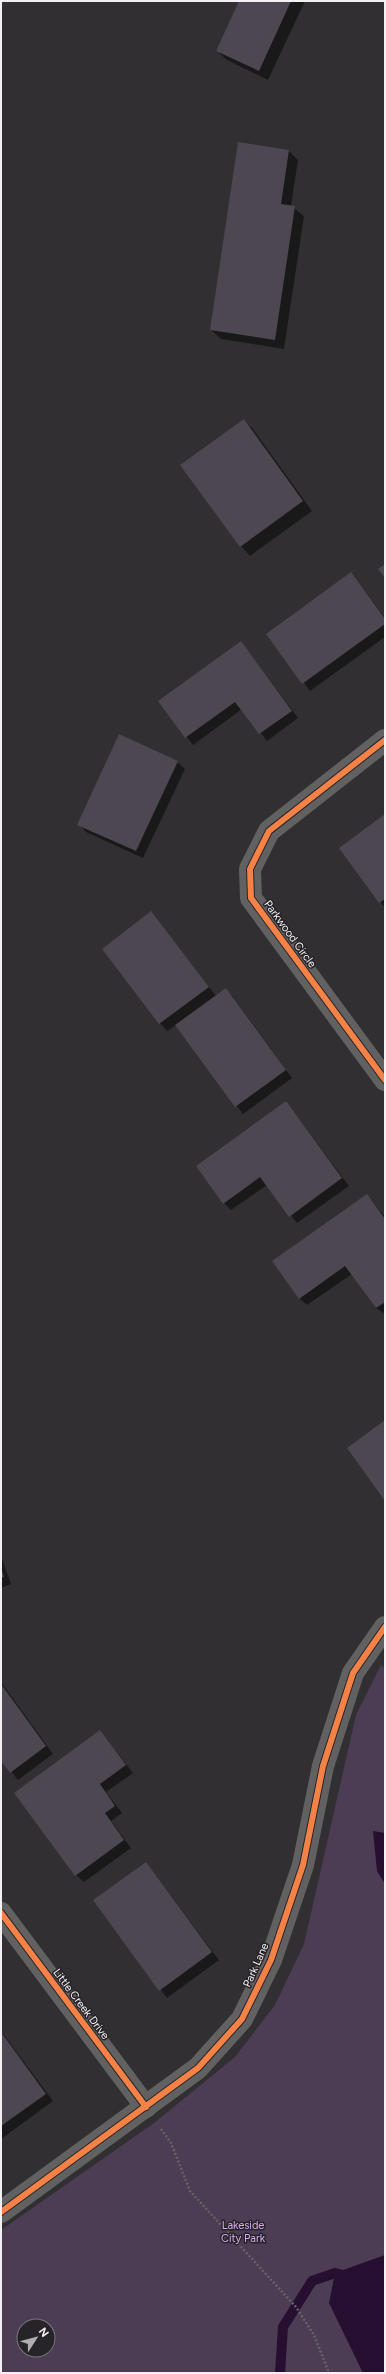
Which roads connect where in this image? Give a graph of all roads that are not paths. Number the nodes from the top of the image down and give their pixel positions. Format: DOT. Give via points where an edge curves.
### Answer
graph roads {
  1 [pos="385,740"];
  2 [pos="385,1080"];
  3 [pos="385,1627"];
  4 [pos="1,1913"];
  5 [pos="146,2107"];
  6 [pos="1,2212"];
  1 -- 2 [label="street, Parkwood Circle" via="269,831 250,869 251,898"];
  3 -- 5 [label="street, Park Lane" via="353,1673 323,1766 303,1865 271,1960 245,2013 198,2068"];
  4 -- 5 [label="street, Little Creek Drive"];
  5 -- 6 [label="street, Park Lane"];
}
